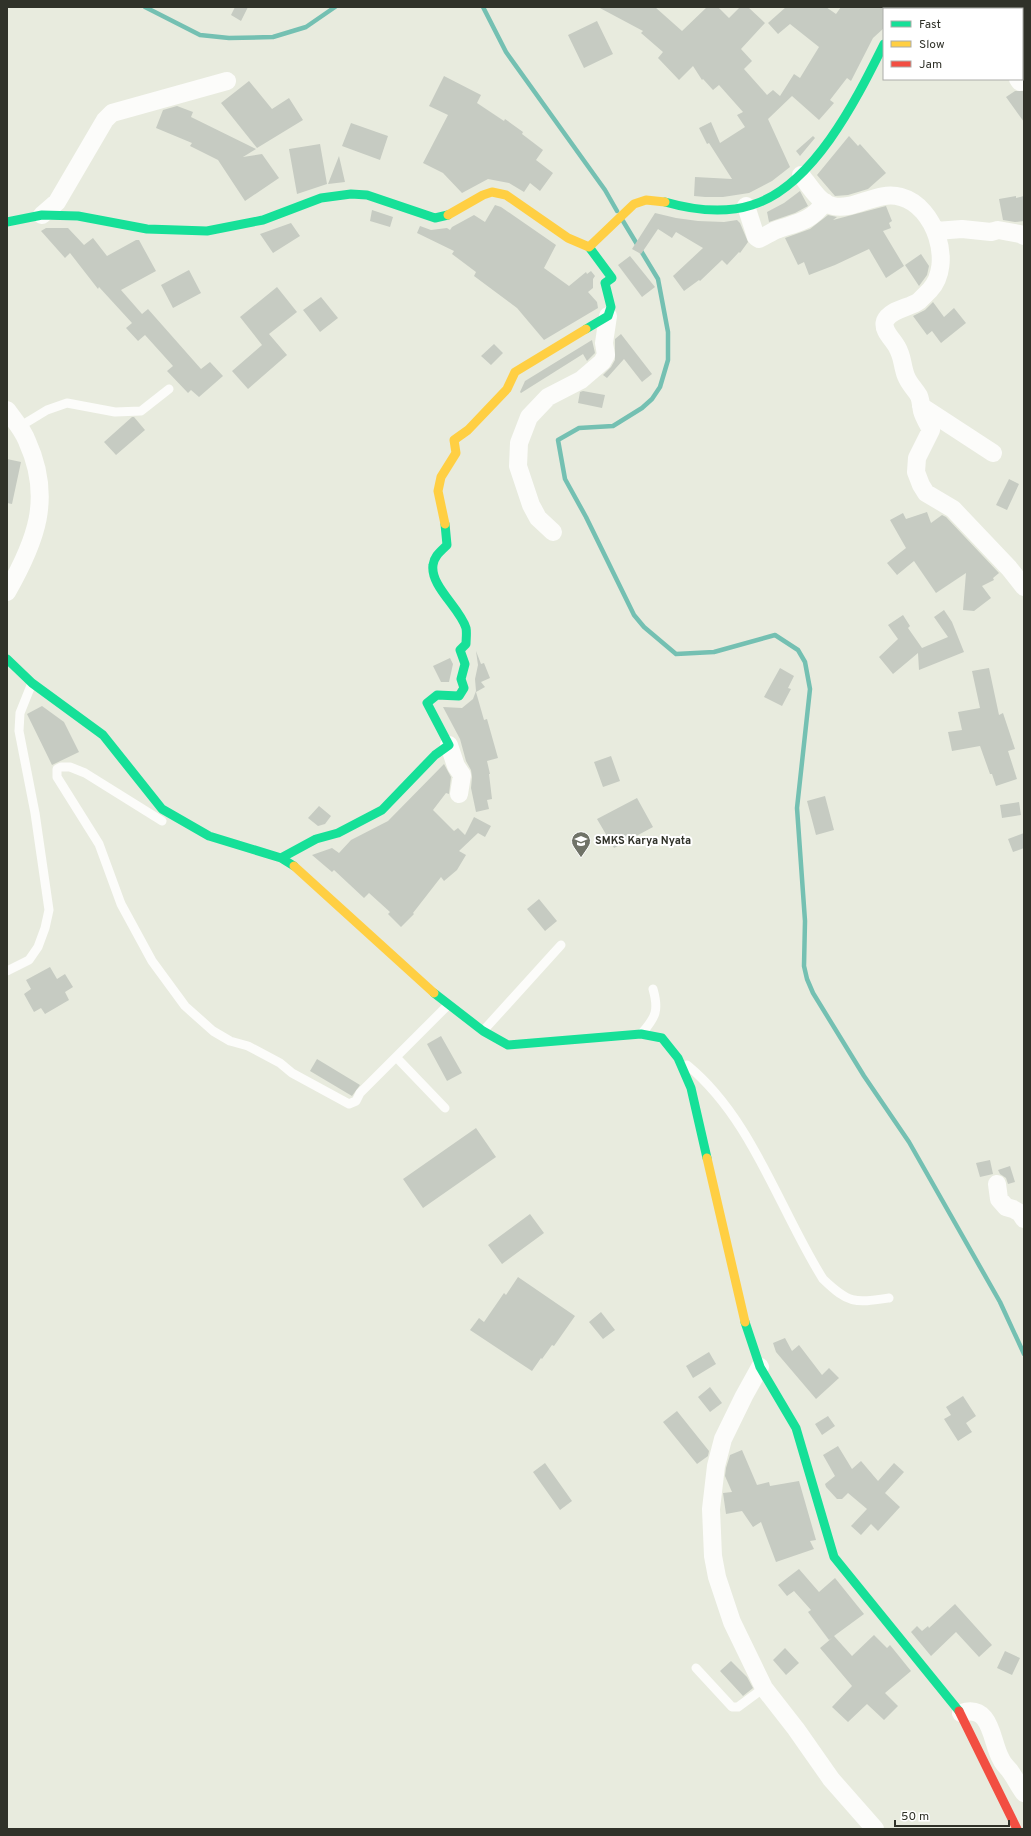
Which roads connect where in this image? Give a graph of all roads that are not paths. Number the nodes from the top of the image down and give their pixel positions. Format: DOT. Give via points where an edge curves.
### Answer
graph roads {
  1 [pos="883,46"];
  2 [pos="227,80"];
  3 [pos="801,175"];
  4 [pos="825,202"];
  5 [pos="746,206"];
  6 [pos="42,215"];
  7 [pos="7,222"];
  8 [pos="936,231"];
  9 [pos="1024,236"];
  10 [pos="589,247"];
  11 [pos="608,316"];
  12 [pos="169,388"];
  13 [pos="921,406"];
  14 [pos="7,410"];
  15 [pos="19,427"];
  16 [pos="993,453"];
  17 [pos="553,532"];
  18 [pos="1024,587"];
  19 [pos="7,592"];
  20 [pos="7,658"];
  21 [pos="32,683"];
  22 [pos="449,745"];
  23 [pos="460,794"];
  24 [pos="209,836"];
  25 [pos="281,858"];
  26 [pos="561,945"];
  27 [pos="7,971"];
  28 [pos="652,989"];
  29 [pos="448,1005"];
  30 [pos="483,1031"];
  31 [pos="641,1034"];
  32 [pos="396,1057"];
  33 [pos="678,1058"];
  34 [pos="445,1108"];
  35 [pos="997,1184"];
  36 [pos="1024,1219"];
  37 [pos="889,1298"];
  38 [pos="760,1367"];
  39 [pos="696,1668"];
  40 [pos="764,1688"];
  41 [pos="961,1713"];
  42 [pos="1024,1793"];
  43 [pos="875,1829"];
  44 [pos="1017,1829"];
  1 -- 3 [label="street" via="839,126"];
  2 -- 6 [label="street" via="112,113 105,120 57,202"];
  3 -- 4 [label="street"];
  3 -- 5 [label="street" via="781,190"];
  4 -- 5 [label="street" via="809,219 759,239 756,237"];
  4 -- 8 [label="street" via="840,207 874,197 902,197 918,206"];
  5 -- 10 [label="street" via="710,210 651,199 633,205"];
  6 -- 7 [label="street"];
  6 -- 10 [label="street" via="78,216 147,229 207,231 256,222 337,195 367,195 435,218 451,214 492,192 506,195 568,238"];
  8 -- 9 [label="street" via="998,230"];
  8 -- 13 [label="street" via="940,253 936,282 919,301 888,317 885,325 885,330 901,355 905,375 918,394"];
  10 -- 11 [label="street" via="612,278 605,283 611,307"];
  11 -- 17 [label="street" via="604,343 606,356 602,362 581,380 548,397 529,417 519,443 518,466 531,505 538,518"];
  11 -- 22 [label="street" via="515,372 507,389 468,430 454,440 456,454 442,477 438,491 448,545 438,550 433,570 440,590 466,629 466,644 460,650 466,659 462,679 464,691 459,696 443,693 429,699 427,703"];
  12 -- 15 [label="lane" via="141,411 115,412 67,403 47,410"];
  13 -- 16 [label="street"];
  13 -- 18 [label="street" via="931,432 917,458 916,472 920,485 926,493 954,509"];
  14 -- 15 [label="street"];
  15 -- 19 [label="street" via="32,455 40,489 40,507 37,525 24,562"];
  20 -- 21 [label="street"];
  21 -- 24 [label="street" via="103,735 162,809"];
  21 -- 27 [label="lane" via="20,713 19,731 35,812 48,910 38,947 29,960"];
  22 -- 23 [label="street" via="462,775"];
  22 -- 25 [label="street" via="435,755 382,810 338,833 316,839"];
  24 -- 25 [label="street"];
  24 -- 32 [label="lane" via="199,837 175,828 85,773 70,767 57,769 57,776 99,844 121,904 152,961 173,991 200,1021 230,1041 248,1046 350,1104 356,1102 360,1093"];
  25 -- 29 [label="street" via="296,867"];
  26 -- 30 [label="lane"];
  28 -- 31 [label="lane" via="656,1000 655,1013"];
  29 -- 30 [label="street"];
  29 -- 32 [label="lane"];
  30 -- 31 [label="street" via="508,1045"];
  31 -- 33 [label="street" via="662,1038"];
  32 -- 34 [label="lane"];
  33 -- 37 [label="lane" via="709,1084 746,1135 823,1279 834,1290 851,1300 864,1302"];
  33 -- 38 [label="street" via="691,1088 745,1322"];
  35 -- 36 [label="street" via="999,1198 1006,1207 1020,1213"];
  38 -- 40 [label="street" via="723,1439 716,1466 711,1509 713,1556 722,1595"];
  38 -- 41 [label="street" via="796,1428 834,1557"];
  39 -- 40 [label="lane" via="732,1707 738,1707"];
  40 -- 43 [label="street" via="831,1779"];
  41 -- 42 [label="street" via="977,1712 984,1718 993,1733 1001,1760"];
  41 -- 44 [label="street"];
}
